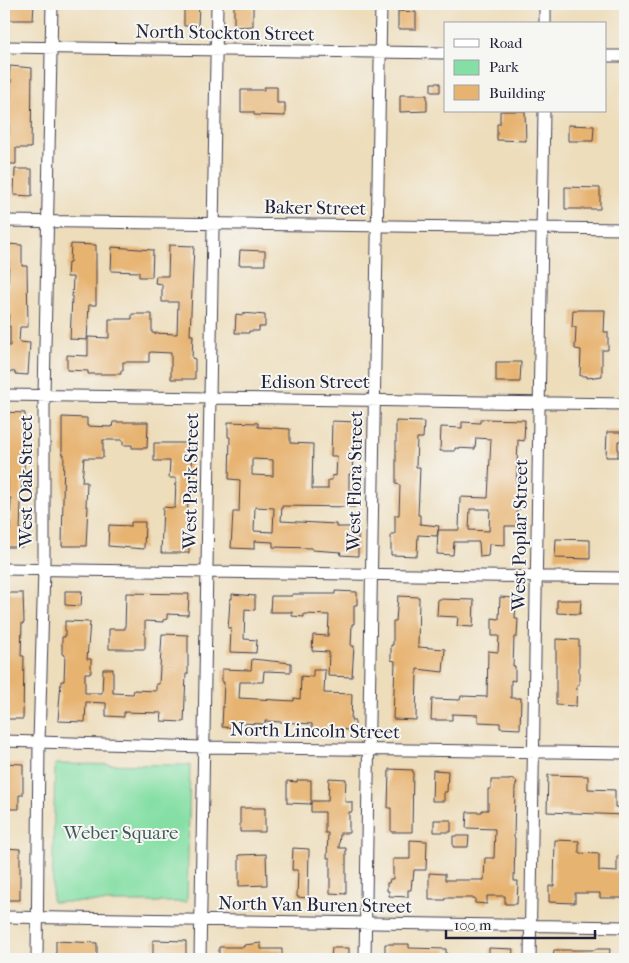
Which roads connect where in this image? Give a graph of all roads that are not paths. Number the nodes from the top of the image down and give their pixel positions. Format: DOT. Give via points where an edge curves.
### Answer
graph roads {
  1 [pos="52,4"];
  2 [pos="217,4"];
  3 [pos="381,4"];
  4 [pos="545,4"];
  5 [pos="545,22"];
  6 [pos="4,47"];
  7 [pos="51,48"];
  8 [pos="216,50"];
  9 [pos="380,52"];
  10 [pos="444,53"];
  11 [pos="606,56"];
  12 [pos="625,56"];
  13 [pos="544,112"];
  14 [pos="4,221"];
  15 [pos="48,222"];
  16 [pos="213,224"];
  17 [pos="377,226"];
  18 [pos="543,228"];
  19 [pos="625,229"];
  20 [pos="4,395"];
  21 [pos="44,396"];
  22 [pos="210,398"];
  23 [pos="374,400"];
  24 [pos="540,403"];
  25 [pos="625,404"];
  26 [pos="4,569"];
  27 [pos="44,569"];
  28 [pos="207,572"];
  29 [pos="372,575"];
  30 [pos="537,577"];
  31 [pos="625,578"];
  32 [pos="4,741"];
  33 [pos="39,742"];
  34 [pos="204,747"];
  35 [pos="369,749"];
  36 [pos="533,751"];
  37 [pos="625,753"];
  38 [pos="4,917"];
  39 [pos="38,918"];
  40 [pos="201,921"];
  41 [pos="366,923"];
  42 [pos="531,926"];
  43 [pos="625,927"];
  44 [pos="37,959"];
  45 [pos="200,959"];
  46 [pos="366,959"];
  47 [pos="530,959"];
  1 -- 7 [label="street, West Oak Street"];
  2 -- 8 [label="street, West Park Street"];
  3 -- 9 [label="street, West Flora Street"];
  4 -- 5 [label="street"];
  6 -- 7 [label="street, North Stockton Street"];
  7 -- 8 [label="street, North Stockton Street"];
  7 -- 15 [label="street, West Oak Street"];
  8 -- 9 [label="street, North Stockton Street"];
  8 -- 16 [label="street, West Park Street"];
  9 -- 10 [label="street, North Stockton Street"];
  9 -- 17 [label="street, West Flora Street"];
  11 -- 12 [label="street"];
  13 -- 18 [label="street, West Poplar Street"];
  14 -- 15 [label="street, Baker Street"];
  15 -- 16 [label="street, Baker Street"];
  15 -- 21 [label="street, West Oak Street"];
  16 -- 17 [label="street, Baker Street"];
  16 -- 22 [label="street, West Park Street"];
  17 -- 18 [label="street, Baker Street"];
  17 -- 23 [label="street, West Flora Street"];
  18 -- 19 [label="street, Baker Street"];
  18 -- 24 [label="street, West Poplar Street"];
  20 -- 21 [label="street, Edison Street"];
  21 -- 22 [label="street, Edison Street"];
  21 -- 27 [label="street, West Oak Street"];
  22 -- 23 [label="street, Edison Street"];
  22 -- 28 [label="street, West Park Street"];
  23 -- 24 [label="street, Edison Street"];
  23 -- 29 [label="street, West Flora Street"];
  24 -- 25 [label="street, Edison Street"];
  24 -- 30 [label="street, West Poplar Street"];
  26 -- 27 [label="street"];
  27 -- 28 [label="street"];
  27 -- 33 [label="street, West Oak Street"];
  28 -- 29 [label="street"];
  28 -- 34 [label="street, West Park Street"];
  29 -- 30 [label="street"];
  29 -- 35 [label="street, West Flora Street"];
  30 -- 31 [label="street"];
  30 -- 36 [label="street, West Poplar Street"];
  32 -- 33 [label="street, North Lincoln Street"];
  33 -- 34 [label="street, North Lincoln Street"];
  33 -- 39 [label="street, West Oak Street"];
  34 -- 35 [label="street, North Lincoln Street"];
  34 -- 40 [label="street, West Park Street"];
  35 -- 36 [label="street, North Lincoln Street"];
  35 -- 41 [label="street, West Flora Street"];
  36 -- 37 [label="street, North Lincoln Street"];
  36 -- 42 [label="street, West Poplar Street"];
  38 -- 39 [label="street, North Van Buren Street"];
  39 -- 40 [label="street, North Van Buren Street"];
  39 -- 44 [label="street, West Oak Street"];
  40 -- 41 [label="street, North Van Buren Street"];
  40 -- 45 [label="street, West Park Street"];
  41 -- 42 [label="street, North Van Buren Street"];
  41 -- 46 [label="street, West Flora Street"];
  42 -- 43 [label="street, North Van Buren Street"];
  42 -- 47 [label="street, West Poplar Street"];
}
